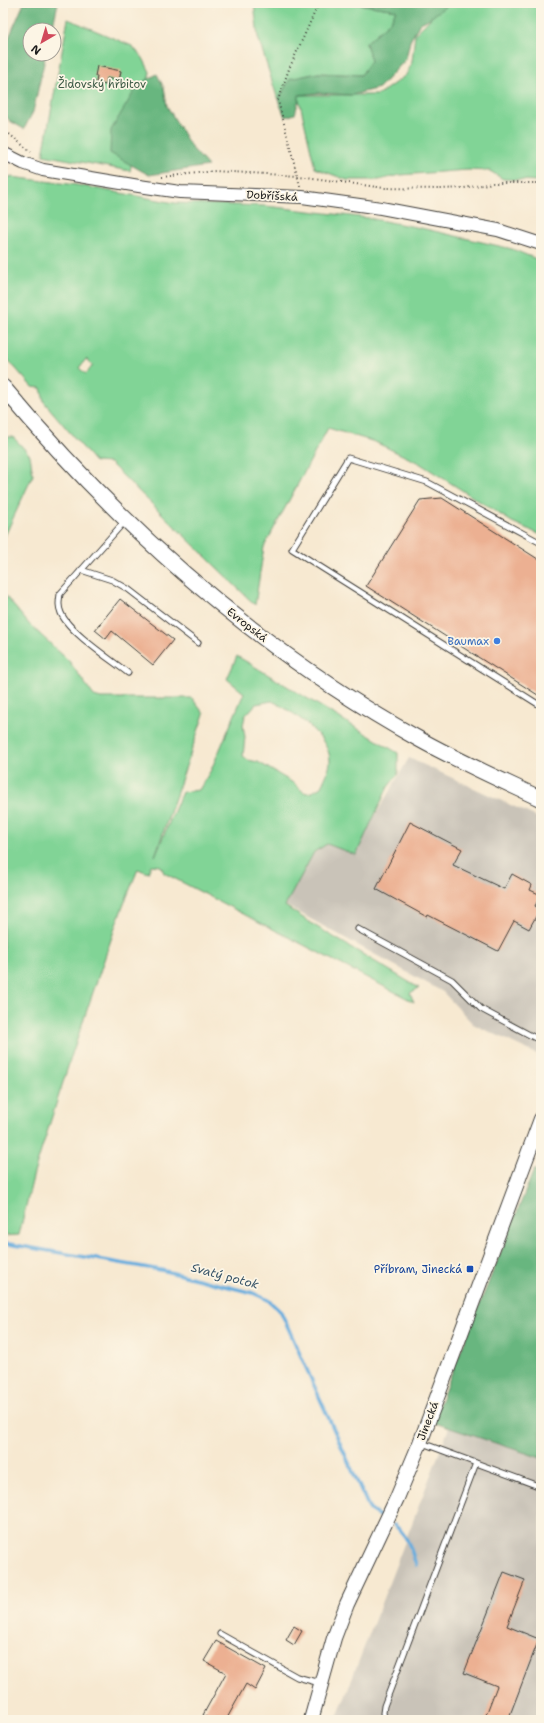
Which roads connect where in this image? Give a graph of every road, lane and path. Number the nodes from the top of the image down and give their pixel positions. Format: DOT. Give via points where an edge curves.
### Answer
graph roads {
  1 [pos="319,3"];
  2 [pos="3,129"];
  3 [pos="3,153"];
  4 [pos="43,170"];
  5 [pos="299,176"];
  6 [pos="541,183"];
  7 [pos="139,186"];
  8 [pos="541,244"];
  9 [pos="3,387"];
  10 [pos="125,520"];
  11 [pos="541,543"];
  12 [pos="81,570"];
  13 [pos="198,643"];
  14 [pos="128,673"];
  15 [pos="541,706"];
  16 [pos="541,799"];
  17 [pos="358,929"];
  18 [pos="541,1041"];
  19 [pos="541,1119"];
  20 [pos="420,1443"];
  21 [pos="476,1463"];
  22 [pos="541,1487"];
  23 [pos="220,1634"];
  24 [pos="320,1683"];
  25 [pos="311,1720"];
  26 [pos="385,1720"];
  1 -- 5 [label="path" via="278,100"];
  2 -- 4 [label="path" via="32,153"];
  3 -- 4 [label="street, Dobříšská"];
  4 -- 7 [label="street, Dobříšská"];
  5 -- 6 [label="path" via="384,188 440,189 494,183"];
  5 -- 7 [label="path" via="215,171 165,176"];
  7 -- 8 [label="street, Dobříšská" via="180,192 302,197 381,208 498,230"];
  9 -- 10 [label="main road, Evropská" via="76,471"];
  10 -- 12 [label="lane"];
  10 -- 16 [label="main road, Evropská" via="248,627 343,693 417,738"];
  11 -- 15 [label="lane" via="427,482 348,458 292,549"];
  12 -- 13 [label="lane" via="112,580 128,589"];
  12 -- 14 [label="lane" via="60,594 58,603 61,614 77,633"];
  17 -- 18 [label="lane" via="452,980 481,1009"];
  19 -- 20 [label="main road, Jinecká"];
  20 -- 21 [label="lane"];
  20 -- 24 [label="main road, Jinecká" via="347,1604"];
  21 -- 22 [label="lane"];
  21 -- 26 [label="lane" via="384,1706"];
  23 -- 24 [label="lane" via="297,1677"];
  24 -- 25 [label="main road, Jinecká"];
}
